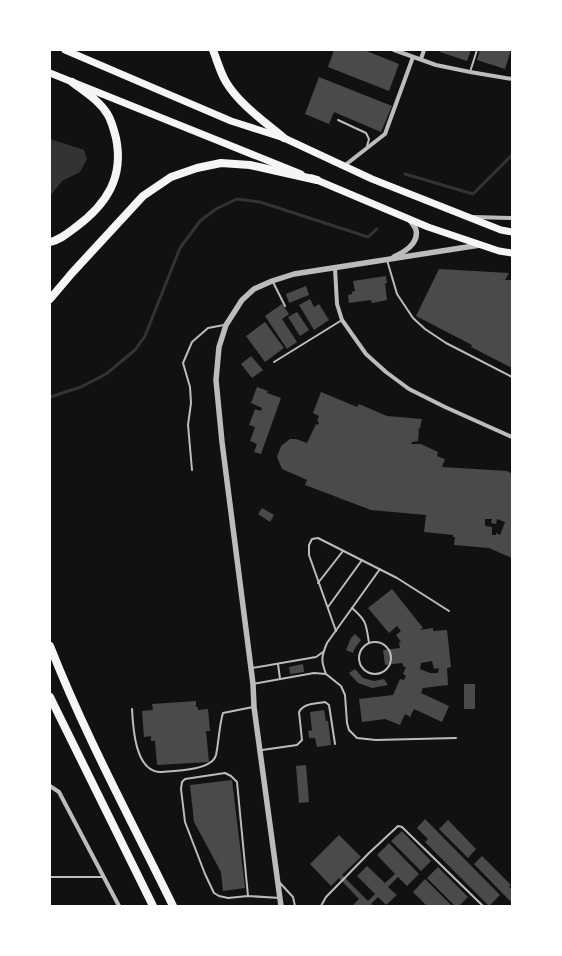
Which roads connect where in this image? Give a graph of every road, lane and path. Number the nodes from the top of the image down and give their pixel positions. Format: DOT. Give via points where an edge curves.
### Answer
graph roads {
  1 [pos="65,50"];
  2 [pos="213,50"];
  3 [pos="394,50"];
  4 [pos="424,50"];
  5 [pos="477,50"];
  6 [pos="413,57"];
  7 [pos="421,59"];
  8 [pos="470,72"];
  9 [pos="50,73"];
  10 [pos="512,79"];
  11 [pos="72,82"];
  12 [pos="338,120"];
  13 [pos="284,138"];
  14 [pos="366,148"];
  15 [pos="344,166"];
  16 [pos="317,180"];
  17 [pos="471,217"];
  18 [pos="512,218"];
  19 [pos="409,219"];
  20 [pos="512,231"];
  21 [pos="50,242"];
  22 [pos="482,245"];
  23 [pos="512,254"];
  24 [pos="386,260"];
  25 [pos="335,268"];
  26 [pos="272,280"];
  27 [pos="50,299"];
  28 [pos="285,306"];
  29 [pos="342,320"];
  30 [pos="226,325"];
  31 [pos="274,362"];
  32 [pos="512,377"];
  33 [pos="512,437"];
  34 [pos="192,470"];
  35 [pos="344,550"];
  36 [pos="362,560"];
  37 [pos="380,569"];
  38 [pos="318,583"];
  39 [pos="328,607"];
  40 [pos="352,608"];
  41 [pos="449,611"];
  42 [pos="336,631"];
  43 [pos="369,643"];
  44 [pos="50,646"];
  45 [pos="323,651"];
  46 [pos="278,664"];
  47 [pos="251,668"];
  48 [pos="326,674"];
  49 [pos="280,679"];
  50 [pos="253,684"];
  51 [pos="50,697"];
  52 [pos="254,707"];
  53 [pos="132,709"];
  54 [pos="456,738"];
  55 [pos="335,744"];
  56 [pos="260,750"];
  57 [pos="50,786"];
  58 [pos="50,877"];
  59 [pos="103,877"];
  60 [pos="278,881"];
  61 [pos="248,896"];
  62 [pos="280,898"];
  63 [pos="119,906"];
  64 [pos="153,906"];
  65 [pos="173,906"];
  66 [pos="281,906"];
  67 [pos="295,906"];
  68 [pos="321,906"];
  69 [pos="482,906"];
  1 -- 13 [label="highway" via="231,121"];
  2 -- 13 [label="highway" via="226,82 236,95"];
  3 -- 6 [label="street"];
  4 -- 7 [label="street"];
  5 -- 8 [label="lane"];
  6 -- 7 [label="street"];
  6 -- 14 [label="street" via="384,134"];
  7 -- 8 [label="street"];
  8 -- 10 [label="street"];
  9 -- 11 [label="highway"];
  11 -- 16 [label="highway"];
  11 -- 21 [label="highway" via="101,104 109,116 118,149 118,168 108,193 97,209 65,236"];
  12 -- 14 [label="lane" via="366,133 369,139"];
  13 -- 15 [label="highway"];
  14 -- 15 [label="street"];
  15 -- 17 [label="highway"];
  16 -- 19 [label="highway"];
  16 -- 27 [label="highway" via="250,165 221,163 171,177 143,196"];
  17 -- 18 [label="street"];
  17 -- 20 [label="highway" via="501,230"];
  19 -- 22 [label="highway"];
  19 -- 24 [label="street" via="416,230 412,245 403,253"];
  22 -- 23 [label="highway"];
  22 -- 24 [label="street"];
  24 -- 25 [label="street"];
  24 -- 32 [label="lane" via="397,294 413,318 446,343"];
  25 -- 26 [label="street"];
  25 -- 29 [label="street" via="337,304"];
  26 -- 28 [label="lane"];
  26 -- 30 [label="street" via="254,289 242,300"];
  29 -- 31 [label="lane"];
  29 -- 33 [label="street" via="366,354 410,389"];
  30 -- 34 [label="lane" via="208,328 192,342 183,364 192,403 188,425"];
  30 -- 47 [label="street" via="219,347 216,380"];
  35 -- 36 [label="lane"];
  35 -- 38 [label="lane"];
  35 -- 38 [label="lane" via="318,538 312,539 309,555"];
  36 -- 37 [label="lane"];
  36 -- 39 [label="lane"];
  37 -- 40 [label="lane"];
  37 -- 41 [label="lane"];
  38 -- 39 [label="lane"];
  39 -- 42 [label="lane"];
  40 -- 42 [label="lane"];
  40 -- 43 [label="lane" via="366,622"];
  42 -- 45 [label="lane"];
  43 -- 43 [label="lane" via="381,643 389,652 389,664 380,672 368,672 360,663 360,651"];
  44 -- 65 [label="highway" via="91,739"];
  45 -- 46 [label="lane" via="316,658"];
  45 -- 48 [label="lane" via="322,663"];
  46 -- 47 [label="lane"];
  46 -- 49 [label="lane"];
  47 -- 50 [label="street"];
  48 -- 49 [label="lane" via="314,673"];
  48 -- 54 [label="lane" via="340,686 345,695 347,723 349,730 357,738"];
  49 -- 50 [label="lane"];
  50 -- 52 [label="street"];
  51 -- 64 [label="highway"];
  52 -- 53 [label="lane" via="223,712 215,757 206,766 159,772 154,772 147,766 138,749"];
  52 -- 56 [label="street"];
  55 -- 56 [label="lane" via="329,705 325,702 304,705 299,712 301,743"];
  56 -- 60 [label="street"];
  57 -- 59 [label="street" via="59,792"];
  58 -- 59 [label="lane"];
  59 -- 63 [label="street"];
  60 -- 62 [label="street"];
  60 -- 67 [label="lane" via="293,897"];
  61 -- 61 [label="lane" via="228,898 214,893 185,822 181,789 185,779 225,773 237,782"];
  61 -- 62 [label="lane"];
  62 -- 66 [label="street"];
  68 -- 69 [label="lane" via="326,897 368,853 398,826 402,826"];
}
